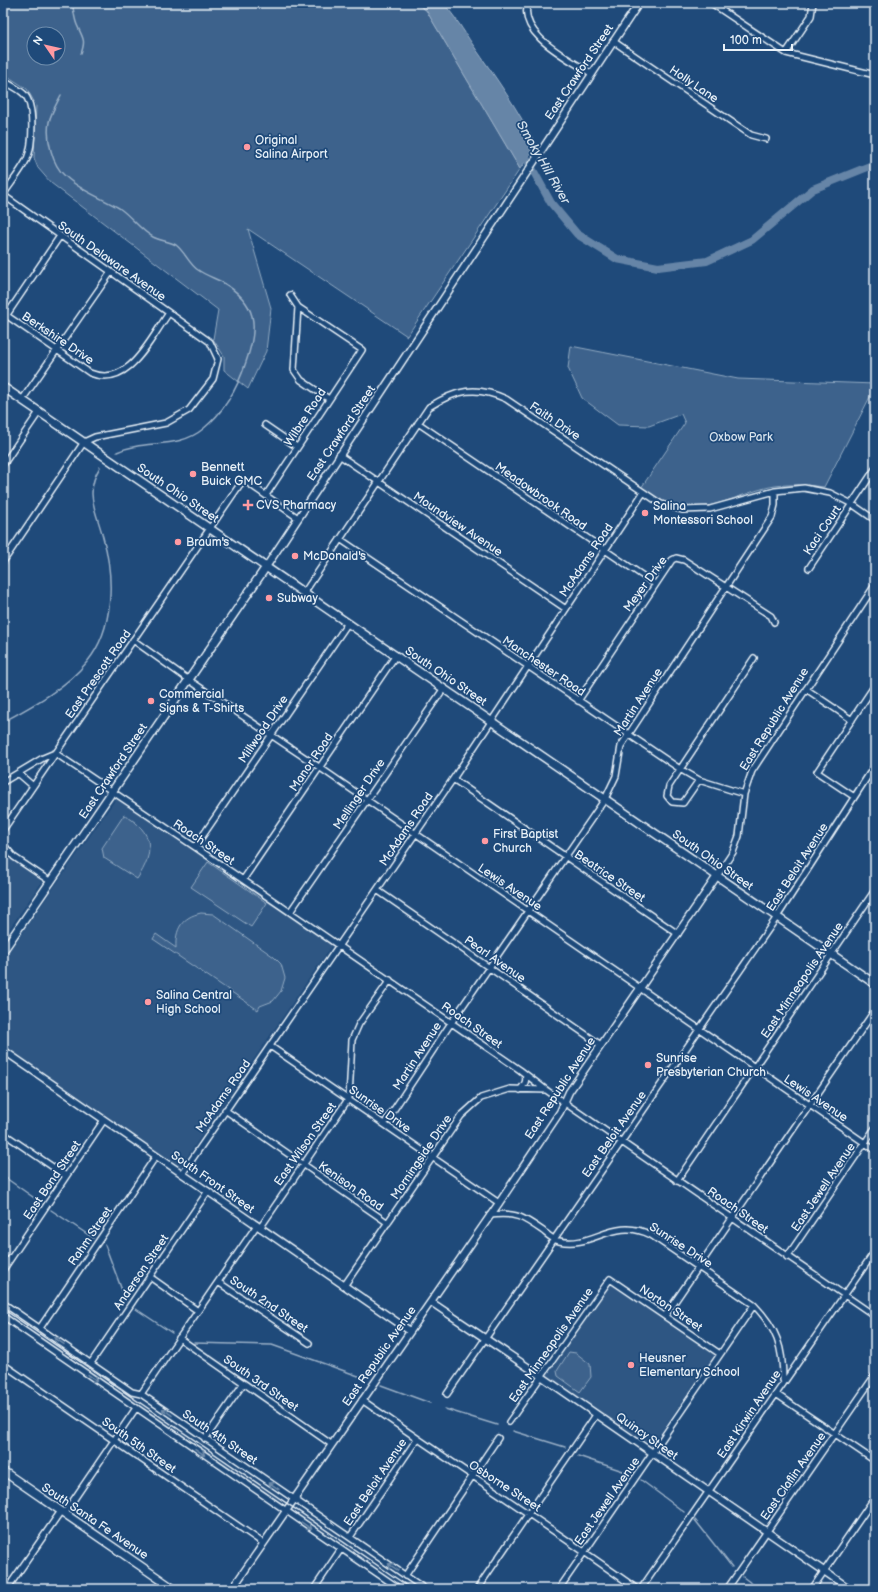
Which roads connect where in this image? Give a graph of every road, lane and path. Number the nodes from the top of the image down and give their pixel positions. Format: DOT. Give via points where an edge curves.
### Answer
graph roads {
  1 [pos="528,3"];
  2 [pos="639,3"];
  3 [pos="711,3"];
  4 [pos="813,3"];
  5 [pos="613,41"];
  6 [pos="786,53"];
  7 [pos="592,74"];
  8 [pos="875,75"];
  9 [pos="5,81"];
  10 [pos="3,88"];
  11 [pos="766,139"];
  12 [pos="3,195"];
  13 [pos="60,236"];
  14 [pos="111,272"];
  15 [pos="290,295"];
  16 [pos="298,308"];
  17 [pos="168,313"];
  18 [pos="4,314"];
  19 [pos="57,351"];
  20 [pos="3,387"];
  21 [pos="329,398"];
  22 [pos="22,400"];
  23 [pos="39,412"];
  24 [pos="418,423"];
  25 [pos="265,425"];
  26 [pos="84,442"];
  27 [pos="297,447"];
  28 [pos="339,455"];
  29 [pos="3,465"];
  30 [pos="875,469"];
  31 [pos="379,482"];
  32 [pos="775,491"];
  33 [pos="643,493"];
  34 [pos="266,495"];
  35 [pos="852,504"];
  36 [pos="298,518"];
  37 [pos="875,520"];
  38 [pos="210,528"];
  39 [pos="340,539"];
  40 [pos="604,551"];
  41 [pos="3,562"];
  42 [pos="266,567"];
  43 [pos="809,568"];
  44 [pos="655,584"];
  45 [pos="875,585"];
  46 [pos="726,587"];
  47 [pos="304,593"];
  48 [pos="566,609"];
  49 [pos="774,622"];
  50 [pos="348,623"];
  51 [pos="133,640"];
  52 [pos="396,655"];
  53 [pos="754,658"];
  54 [pos="527,667"];
  55 [pos="189,680"];
  56 [pos="875,685"];
  57 [pos="444,688"];
  58 [pos="806,689"];
  59 [pos="578,701"];
  60 [pos="852,720"];
  61 [pos="492,721"];
  62 [pos="271,735"];
  63 [pos="628,735"];
  64 [pos="55,753"];
  65 [pos="875,765"];
  66 [pos="319,767"];
  67 [pos="680,769"];
  68 [pos="18,773"];
  69 [pos="453,778"];
  70 [pos="699,780"];
  71 [pos="3,782"];
  72 [pos="33,786"];
  73 [pos="112,791"];
  74 [pos="744,794"];
  75 [pos="853,796"];
  76 [pos="605,799"];
  77 [pos="367,801"];
  78 [pos="3,830"];
  79 [pos="415,834"];
  80 [pos="3,844"];
  81 [pos="195,847"];
  82 [pos="565,857"];
  83 [pos="717,876"];
  84 [pos="243,880"];
  85 [pos="51,882"];
  86 [pos="377,890"];
  87 [pos="875,890"];
  88 [pos="290,912"];
  89 [pos="528,912"];
  90 [pos="777,917"];
  91 [pos="678,934"];
  92 [pos="338,944"];
  93 [pos="3,951"];
  94 [pos="832,954"];
  95 [pos="489,968"];
  96 [pos="390,980"];
  97 [pos="875,984"];
  98 [pos="640,988"];
  99 [pos="875,1010"];
  100 [pos="451,1023"];
  101 [pos="699,1029"];
  102 [pos="601,1045"];
  103 [pos="270,1046"];
  104 [pos="3,1050"];
  105 [pos="754,1067"];
  106 [pos="525,1074"];
  107 [pos="520,1090"];
  108 [pos="546,1090"];
  109 [pos="349,1098"];
  110 [pos="564,1102"];
  111 [pos="810,1105"];
  112 [pos="225,1110"];
  113 [pos="104,1120"];
  114 [pos="385,1124"];
  115 [pos="875,1128"];
  116 [pos="3,1133"];
  117 [pos="621,1142"];
  118 [pos="865,1143"];
  119 [pos="875,1150"];
  120 [pos="156,1156"];
  121 [pos="432,1158"];
  122 [pos="303,1164"];
  123 [pos="182,1174"];
  124 [pos="66,1176"];
  125 [pos="677,1181"];
  126 [pos="208,1192"];
  127 [pos="499,1203"];
  128 [pos="490,1215"];
  129 [pos="732,1218"];
  130 [pos="388,1223"];
  131 [pos="258,1226"];
  132 [pos="554,1239"];
  133 [pos="875,1251"];
  134 [pos="787,1257"];
  135 [pos="3,1258"];
  136 [pos="8,1262"];
  137 [pos="698,1267"];
  138 [pos="3,1270"];
  139 [pos="150,1277"];
  140 [pos="610,1279"];
  141 [pos="218,1282"];
  142 [pos="344,1286"];
  143 [pos="845,1295"];
  144 [pos="431,1302"];
  145 [pos="3,1303"];
  146 [pos="754,1305"];
  147 [pos="198,1311"];
  148 [pos="3,1316"];
  149 [pos="666,1316"];
  150 [pos="875,1316"];
  151 [pos="40,1328"];
  152 [pos="410,1331"];
  153 [pos="179,1338"];
  154 [pos="484,1339"];
  155 [pos="309,1343"];
  156 [pos="720,1354"];
  157 [pos="91,1363"];
  158 [pos="3,1364"];
  159 [pos="875,1375"];
  160 [pos="541,1376"];
  161 [pos="783,1381"];
  162 [pos="243,1384"];
  163 [pos="141,1394"];
  164 [pos="447,1394"];
  165 [pos="776,1394"];
  166 [pos="362,1400"];
  167 [pos="136,1408"];
  168 [pos="596,1415"];
  169 [pos="509,1422"];
  170 [pos="834,1434"];
  171 [pos="498,1438"];
  172 [pos="205,1439"];
  173 [pos="417,1439"];
  174 [pos="114,1440"];
  175 [pos="331,1444"];
  176 [pos="652,1454"];
  177 [pos="875,1461"];
  178 [pos="3,1471"];
  179 [pos="472,1478"];
  180 [pos="708,1492"];
  181 [pos="875,1497"];
  182 [pos="294,1499"];
  183 [pos="285,1511"];
  184 [pos="63,1512"];
  185 [pos="529,1514"];
  186 [pos="766,1532"];
  187 [pos="350,1537"];
  188 [pos="263,1543"];
  189 [pos="341,1550"];
  190 [pos="584,1552"];
  191 [pos="824,1572"];
  192 [pos="405,1576"];
  193 [pos="398,1588"];
  194 [pos="7,1589"];
  195 [pos="174,1589"];
  196 [pos="232,1589"];
  197 [pos="314,1589"];
  198 [pos="425,1589"];
  199 [pos="478,1589"];
  200 [pos="558,1589"];
  201 [pos="637,1589"];
  202 [pos="641,1589"];
  203 [pos="727,1589"];
  204 [pos="812,1589"];
  205 [pos="850,1589"];
  1 -- 7 [label="street" via="527,19 530,28 541,40"];
  2 -- 5 [label="street, East Crawford Street"];
  3 -- 6 [label="street"];
  4 -- 6 [label="street" via="811,16"];
  5 -- 7 [label="street, East Crawford Street"];
  5 -- 11 [label="street, Holly Lane" via="752,135"];
  6 -- 8 [label="street"];
  7 -- 28 [label="street, East Crawford Street"];
  9 -- 10 [label="street"];
  9 -- 12 [label="street" via="24,94 31,111 30,151"];
  12 -- 13 [label="street, South Delaware Avenue"];
  13 -- 14 [label="street, South Delaware Avenue"];
  13 -- 18 [label="street"];
  14 -- 17 [label="street, South Delaware Avenue"];
  14 -- 19 [label="street"];
  15 -- 16 [label="street"];
  16 -- 21 [label="street" via="294,370 301,380"];
  16 -- 21 [label="street, Wilbre Road" via="362,350"];
  17 -- 19 [label="street, Berkshire Drive" via="133,365 121,373 98,376"];
  17 -- 26 [label="street, South Delaware Avenue" via="210,342 218,360 212,379 189,410 166,423 95,437"];
  18 -- 19 [label="street, Berkshire Drive"];
  19 -- 22 [label="street"];
  20 -- 22 [label="main road, South Ohio Street"];
  21 -- 27 [label="street, Wilbre Road"];
  22 -- 23 [label="main road, South Ohio Street"];
  23 -- 26 [label="main road, South Ohio Street"];
  23 -- 29 [label="street"];
  24 -- 31 [label="street, Faith Drive"];
  24 -- 33 [label="street, Faith Drive" via="430,407 448,395 475,389 494,393"];
  24 -- 40 [label="street, Meadowbrook Road"];
  25 -- 27 [label="street"];
  26 -- 38 [label="main road, South Ohio Street"];
  26 -- 41 [label="street"];
  27 -- 34 [label="street, Wilbre Road"];
  28 -- 31 [label="street, Moundview Avenue"];
  28 -- 36 [label="street, East Crawford Street"];
  30 -- 35 [label="street, Kaci Court"];
  31 -- 39 [label="street, Faith Drive"];
  31 -- 48 [label="street, Moundview Avenue"];
  32 -- 33 [label="street, Faith Drive" via="710,509 682,510 661,504"];
  32 -- 35 [label="street, Faith Drive" via="804,488 830,493"];
  32 -- 46 [label="street, Martin Avenue" via="772,517"];
  33 -- 40 [label="street, McAdams Road"];
  34 -- 36 [label="street"];
  34 -- 38 [label="street, East Prescott Road" via="248,483 241,483"];
  35 -- 37 [label="street, Faith Drive"];
  35 -- 43 [label="street, Kaci Court"];
  36 -- 42 [label="street, East Crawford Street"];
  38 -- 42 [label="main road, South Ohio Street"];
  38 -- 51 [label="street, East Prescott Road"];
  39 -- 47 [label="street, Faith Drive"];
  39 -- 54 [label="street, Manchester Road"];
  40 -- 44 [label="street, Meadowbrook Road"];
  40 -- 48 [label="street, McAdams Road"];
  42 -- 47 [label="main road, South Ohio Street"];
  42 -- 55 [label="main road, East Crawford Street"];
  44 -- 46 [label="street, Meyer Drive" via="669,563 676,558 684,560"];
  44 -- 59 [label="street, Meyer Drive"];
  45 -- 58 [label="street, East Republic Avenue"];
  46 -- 49 [label="street, Meyer Drive" via="771,616"];
  46 -- 63 [label="street, Martin Avenue"];
  47 -- 50 [label="main road, South Ohio Street"];
  48 -- 54 [label="street, McAdams Road"];
  50 -- 52 [label="main road, South Ohio Street"];
  50 -- 62 [label="street, Millwood Drive"];
  51 -- 55 [label="street, Lewis Avenue"];
  51 -- 64 [label="street, East Prescott Road"];
  52 -- 57 [label="main road, South Ohio Street"];
  52 -- 66 [label="street, Manor Road"];
  53 -- 67 [label="street"];
  54 -- 59 [label="street, Manchester Road"];
  54 -- 61 [label="street, McAdams Road"];
  55 -- 62 [label="street, Lewis Avenue"];
  55 -- 73 [label="main road, East Crawford Street"];
  56 -- 60 [label="street"];
  57 -- 61 [label="main road, South Ohio Street"];
  57 -- 77 [label="street, Mellinger Drive"];
  58 -- 60 [label="street"];
  58 -- 74 [label="street, East Republic Avenue" via="752,771"];
  59 -- 63 [label="street, Manchester Road"];
  60 -- 75 [label="street" via="817,772"];
  61 -- 69 [label="street, McAdams Road"];
  61 -- 76 [label="main road, South Ohio Street"];
  62 -- 66 [label="street, Lewis Avenue"];
  62 -- 81 [label="street, Millwood Drive"];
  63 -- 67 [label="street, Manchester Road"];
  63 -- 76 [label="street, Martin Avenue" via="621,746 616,776"];
  64 -- 68 [label="street"];
  64 -- 72 [label="street, East Prescott Road"];
  64 -- 73 [label="street, Roach Street"];
  65 -- 75 [label="street, East Beloit Avenue"];
  66 -- 77 [label="street, Lewis Avenue"];
  66 -- 84 [label="street, Manor Road"];
  67 -- 70 [label="street, Manchester Road"];
  67 -- 70 [label="street" via="666,791 672,802 677,804 686,800"];
  68 -- 71 [label="street"];
  68 -- 72 [label="street"];
  69 -- 79 [label="street, McAdams Road"];
  69 -- 82 [label="street, Beatrice Street"];
  70 -- 74 [label="street, Manchester Road"];
  72 -- 78 [label="street, East Prescott Road"];
  73 -- 81 [label="street, Roach Street"];
  73 -- 85 [label="main road, East Crawford Street"];
  74 -- 83 [label="street, East Republic Avenue" via="739,836 735,848"];
  75 -- 90 [label="street, East Beloit Avenue"];
  76 -- 82 [label="street, Martin Avenue"];
  76 -- 83 [label="main road, South Ohio Street"];
  77 -- 79 [label="street, Lewis Avenue"];
  77 -- 88 [label="street, Mellinger Drive"];
  79 -- 86 [label="street, McAdams Road"];
  79 -- 89 [label="street, Lewis Avenue"];
  80 -- 85 [label="street" via="14,857"];
  81 -- 84 [label="street, Roach Street"];
  82 -- 89 [label="street, Martin Avenue"];
  82 -- 91 [label="street, Beatrice Street"];
  83 -- 90 [label="main road, South Ohio Street"];
  83 -- 91 [label="street, East Republic Avenue"];
  84 -- 88 [label="street, Roach Street"];
  85 -- 93 [label="main road, East Crawford Street"];
  86 -- 92 [label="street, McAdams Road"];
  86 -- 95 [label="street, Pearl Avenue"];
  87 -- 94 [label="street, East Minneapolis Avenue"];
  88 -- 92 [label="street, Roach Street"];
  89 -- 95 [label="street, Martin Avenue"];
  89 -- 98 [label="street, Lewis Avenue"];
  90 -- 94 [label="main road, South Ohio Street"];
  90 -- 101 [label="street, East Beloit Avenue"];
  91 -- 98 [label="street, East Republic Avenue"];
  92 -- 96 [label="street, Roach Street"];
  92 -- 103 [label="street, McAdams Road"];
  94 -- 97 [label="main road, South Ohio Street"];
  94 -- 105 [label="street, East Minneapolis Avenue"];
  95 -- 100 [label="street, Martin Avenue"];
  95 -- 102 [label="street, Pearl Avenue"];
  96 -- 100 [label="street, Roach Street"];
  96 -- 109 [label="street, East Wilson Street" via="352,1040"];
  98 -- 101 [label="street, Lewis Avenue"];
  98 -- 102 [label="street, East Republic Avenue"];
  99 -- 111 [label="street"];
  100 -- 106 [label="street, Roach Street"];
  100 -- 114 [label="street, Martin Avenue"];
  101 -- 105 [label="street, Lewis Avenue"];
  101 -- 117 [label="street, East Beloit Avenue"];
  102 -- 110 [label="street, East Republic Avenue"];
  103 -- 109 [label="street, Sunrise Drive"];
  103 -- 112 [label="street, McAdams Road"];
  104 -- 113 [label="street, South Front Street"];
  105 -- 111 [label="street, Lewis Avenue"];
  105 -- 125 [label="street, East Minneapolis Avenue"];
  106 -- 107 [label="street" via="526,1079"];
  106 -- 108 [label="street, Roach Street"];
  107 -- 108 [label="street, Morningside Drive"];
  107 -- 121 [label="street, Morningside Drive" via="510,1089 482,1098 461,1116"];
  108 -- 110 [label="street, Roach Street"];
  109 -- 114 [label="street, Sunrise Drive"];
  109 -- 122 [label="street, East Wilson Street"];
  110 -- 117 [label="street, Roach Street"];
  110 -- 127 [label="street, East Republic Avenue" via="560,1112"];
  111 -- 118 [label="street, Lewis Avenue"];
  111 -- 129 [label="street"];
  112 -- 122 [label="street, Kenison Road"];
  112 -- 123 [label="street, McAdams Road"];
  113 -- 120 [label="street, South Front Street"];
  113 -- 124 [label="street, East Bond Street"];
  114 -- 121 [label="street, Sunrise Drive"];
  115 -- 118 [label="street, East Jewell Avenue"];
  116 -- 124 [label="street"];
  117 -- 125 [label="street, Roach Street"];
  117 -- 132 [label="street, East Beloit Avenue"];
  118 -- 119 [label="street, Lewis Avenue"];
  118 -- 134 [label="street, East Jewell Avenue"];
  120 -- 123 [label="street, South Front Street"];
  120 -- 151 [label="street, Rahm Street"];
  121 -- 127 [label="street, Sunrise Drive"];
  121 -- 130 [label="street, Morningside Drive"];
  122 -- 130 [label="street, Kenison Road"];
  122 -- 131 [label="street, East Wilson Street"];
  123 -- 126 [label="street, South Front Street"];
  124 -- 136 [label="street, East Bond Street"];
  125 -- 129 [label="street, Roach Street"];
  126 -- 131 [label="street, South Front Street"];
  126 -- 139 [label="street, Anderson Street"];
  127 -- 128 [label="street, East Republic Avenue"];
  128 -- 132 [label="street, Sunrise Drive" via="520,1216"];
  128 -- 144 [label="street, East Republic Avenue"];
  129 -- 134 [label="street, Roach Street"];
  129 -- 137 [label="street"];
  130 -- 142 [label="street, Morningside Drive"];
  131 -- 141 [label="street, East Wilson Street"];
  131 -- 142 [label="street, South Front Street"];
  132 -- 137 [label="street, Sunrise Drive" via="581,1241 614,1230 635,1229 651,1235"];
  132 -- 154 [label="street, East Beloit Avenue"];
  133 -- 143 [label="street, East Kirwin Avenue"];
  134 -- 143 [label="street, Roach Street"];
  135 -- 136 [label="street"];
  136 -- 138 [label="street, East Bond Street"];
  137 -- 146 [label="street, Sunrise Drive"];
  137 -- 149 [label="street"];
  139 -- 147 [label="street"];
  139 -- 157 [label="street, Anderson Street"];
  140 -- 149 [label="street, Norton Street"];
  140 -- 160 [label="street, East Minneapolis Avenue"];
  141 -- 147 [label="street, East Wilson Street"];
  141 -- 155 [label="street, South 2nd Street"];
  142 -- 152 [label="street, South Front Street"];
  143 -- 150 [label="street, Roach Street"];
  143 -- 161 [label="street, East Kirwin Avenue"];
  144 -- 152 [label="street, East Republic Avenue"];
  144 -- 154 [label="street, Quincy Street"];
  145 -- 151 [label="street, South 4th Street"];
  146 -- 156 [label="street, East Jewell Avenue"];
  146 -- 161 [label="street, Sunrise Drive" via="776,1334 783,1360"];
  147 -- 153 [label="street, East Wilson Street"];
  148 -- 167 [label="street, South 4th Street, one-way"];
  149 -- 156 [label="street, Norton Street"];
  157 -- 151 [label="street, South 4th Street, one-way"];
  152 -- 166 [label="street, East Republic Avenue"];
  153 -- 162 [label="street, South 3rd Street"];
  153 -- 163 [label="street, East Wilson Street"];
  154 -- 160 [label="street, Quincy Street"];
  154 -- 164 [label="street, East Beloit Avenue"];
  156 -- 176 [label="street, East Jewell Avenue"];
  157 -- 163 [label="street, South 4th Street" via="132,1392"];
  158 -- 174 [label="street, South 5th Street"];
  159 -- 170 [label="street, East Claflin Avenue"];
  160 -- 168 [label="street, Quincy Street"];
  160 -- 169 [label="street, East Minneapolis Avenue"];
  161 -- 165 [label="street, East Kirwin Avenue"];
  162 -- 172 [label="street"];
  162 -- 175 [label="street, South 3rd Street"];
  172 -- 163 [label="street, South 4th Street, one-way"];
  165 -- 170 [label="street"];
  165 -- 180 [label="street, East Kirwin Avenue"];
  166 -- 173 [label="street, Osborne Street"];
  166 -- 175 [label="street, East Republic Avenue"];
  167 -- 174 [label="street"];
  167 -- 183 [label="street, South 4th Street, one-way"];
  168 -- 176 [label="street, Quincy Street"];
  168 -- 185 [label="street"];
  170 -- 177 [label="street"];
  170 -- 186 [label="street, East Claflin Avenue"];
  171 -- 179 [label="street"];
  182 -- 172 [label="street, South 4th Street, one-way"];
  173 -- 179 [label="street, Osborne Street"];
  173 -- 187 [label="street, East Beloit Avenue"];
  174 -- 184 [label="street"];
  174 -- 188 [label="street, South 5th Street"];
  175 -- 182 [label="street, East Republic Avenue"];
  176 -- 180 [label="street, Quincy Street"];
  176 -- 190 [label="street, East Jewell Avenue"];
  178 -- 184 [label="main road, South Santa Fe Avenue"];
  179 -- 185 [label="street, Osborne Street"];
  179 -- 192 [label="street"];
  180 -- 186 [label="street, Quincy Street"];
  180 -- 202 [label="street, East Kirwin Avenue"];
  181 -- 191 [label="street"];
  182 -- 183 [label="street, East Republic Avenue"];
  182 -- 187 [label="street, South 4th Street"];
  183 -- 188 [label="street, East Republic Avenue"];
  183 -- 189 [label="street, South 4th Street, one-way"];
  184 -- 194 [label="street"];
  184 -- 195 [label="main road, South Santa Fe Avenue"];
  185 -- 190 [label="street, Osborne Street"];
  185 -- 199 [label="street"];
  186 -- 191 [label="street, Quincy Street"];
  186 -- 203 [label="street, East Claflin Avenue"];
  192 -- 187 [label="street, South 4th Street, one-way"];
  188 -- 196 [label="street, East Republic Avenue"];
  189 -- 193 [label="street, South 4th Street"];
  189 -- 197 [label="street"];
  190 -- 200 [label="street, East Jewell Avenue"];
  190 -- 201 [label="street, Osborne Street"];
  191 -- 204 [label="street"];
  191 -- 205 [label="street, Quincy Street"];
  192 -- 198 [label="street, South 4th Street"];
}
